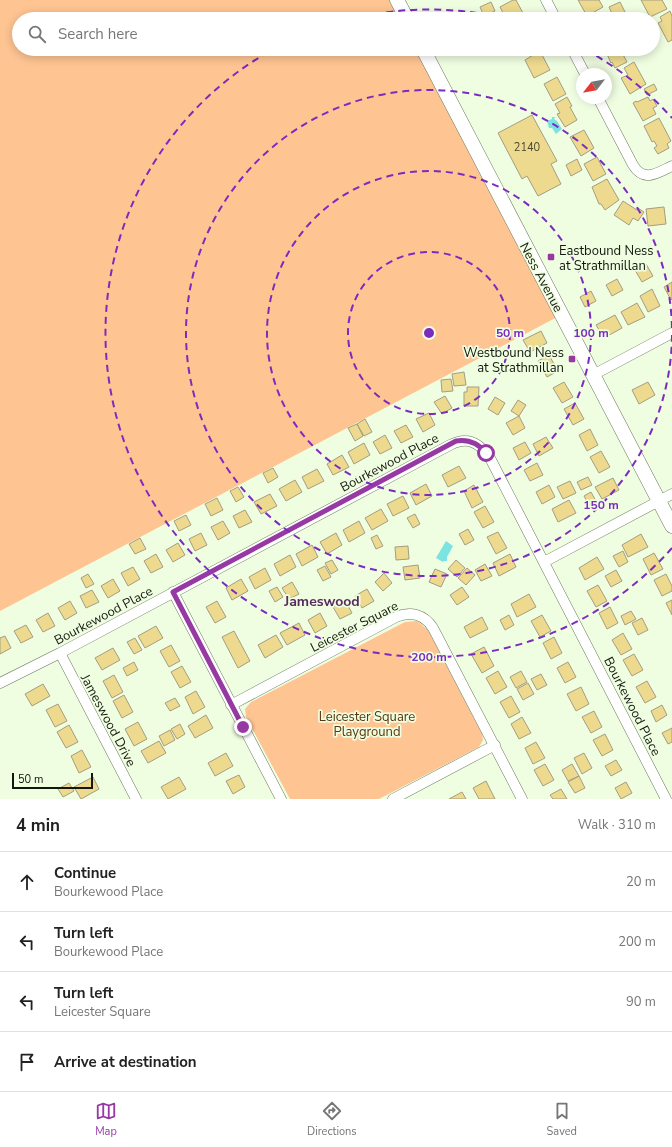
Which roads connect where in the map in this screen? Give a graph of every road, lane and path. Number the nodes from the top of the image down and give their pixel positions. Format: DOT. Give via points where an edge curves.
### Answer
graph roads {
  1 [pos="397,0"];
  2 [pos="546,0"];
  3 [pos="403,12"];
  4 [pos="552,12"];
  5 [pos="427,56"];
  6 [pos="576,56"];
  7 [pos="582,68"];
  8 [pos="601,104"];
  9 [pos="672,166"];
  10 [pos="672,333"];
  11 [pos="593,375"];
  12 [pos="672,494"];
  13 [pos="659,500"];
  14 [pos="672,526"];
  15 [pos="544,562"];
  16 [pos="173,592"];
  17 [pos="60,653"];
  18 [pos="0,683"];
  19 [pos="231,705"];
  20 [pos="495,745"];
  21 [pos="136,799"];
  22 [pos="281,799"];
  23 [pos="393,799"];
  24 [pos="522,799"];
  25 [pos="666,799"];
  1 -- 3 [label="main road"];
  2 -- 4 [label="street"];
  5 -- 11 [label="main road, Ness Avenue"];
  6 -- 7 [label="street"];
  8 -- 9 [label="street" via="638,172 649,176"];
  10 -- 11 [label="street"];
  11 -- 13 [label="main road, Ness Avenue"];
  12 -- 13 [label="street"];
  13 -- 14 [label="main road, Ness Avenue"];
  13 -- 15 [label="street"];
  15 -- 16 [label="street, Bourkewood Place" via="486,453 475,442 464,440 450,444"];
  15 -- 25 [label="street, Bourkewood Place"];
  16 -- 17 [label="street, Bourkewood Place"];
  16 -- 19 [label="street"];
  17 -- 18 [label="street, Bourkewood Place"];
  17 -- 21 [label="street, Jameswood Drive"];
  19 -- 20 [label="street, Leicester Square" via="396,617 410,613 426,620 433,628"];
  19 -- 22 [label="street"];
  20 -- 23 [label="street"];
  20 -- 24 [label="street, Leicester Square"];
}
